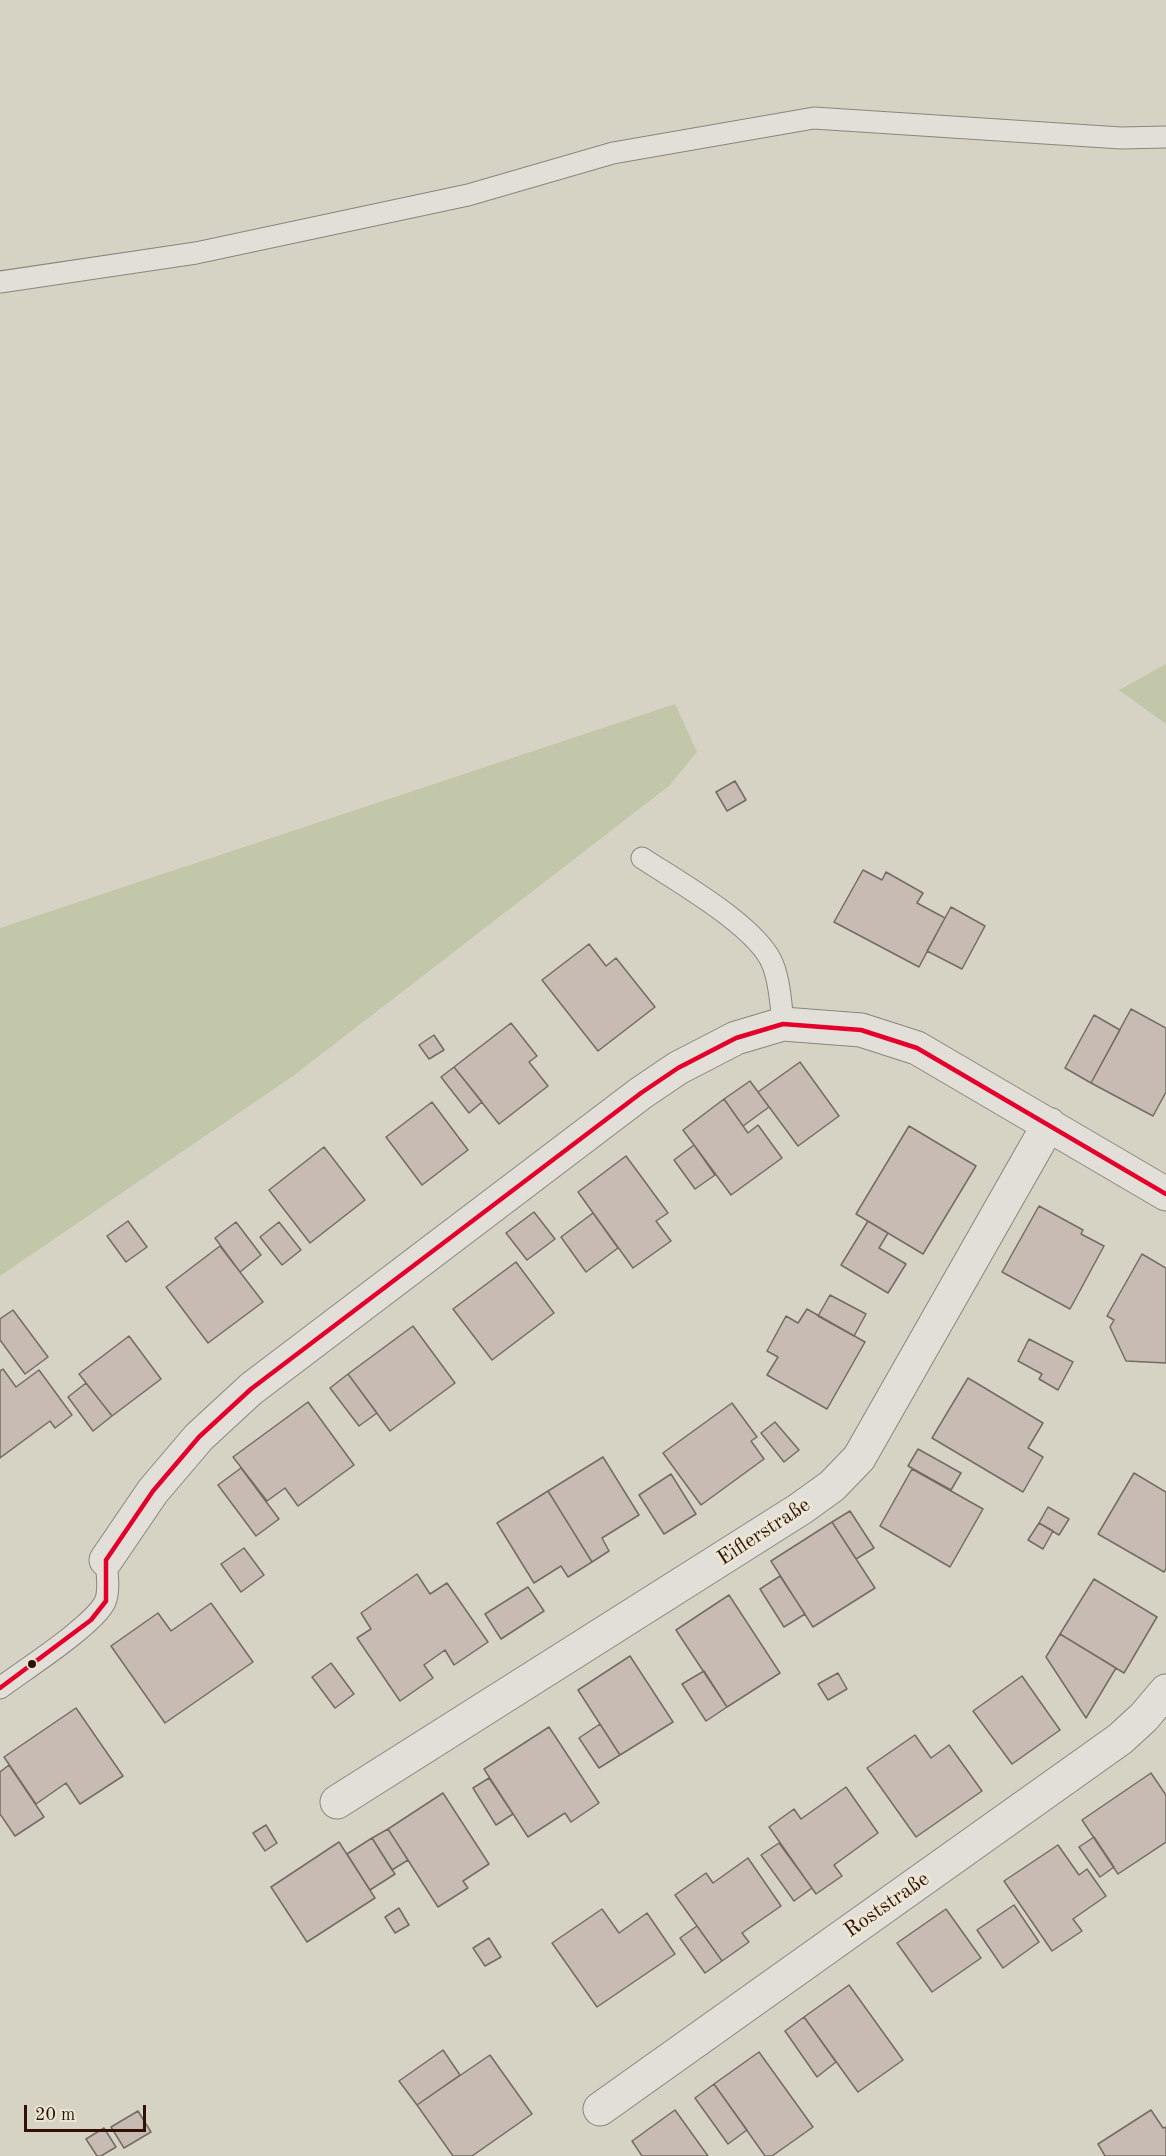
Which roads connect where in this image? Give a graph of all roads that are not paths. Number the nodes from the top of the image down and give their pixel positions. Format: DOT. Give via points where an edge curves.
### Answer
graph roads {
  1 [pos="1166,137"];
  2 [pos="0,282"];
  3 [pos="642,858"];
  4 [pos="783,1024"];
  5 [pos="1049,1124"];
  6 [pos="1166,1194"];
  7 [pos="106,1560"];
  8 [pos="0,1688"];
  9 [pos="1166,1691"];
  10 [pos="337,1802"];
  11 [pos="600,2109"];
  1 -- 2 [label="lane" via="1121,138 814,118 613,153 468,195 196,253"];
  3 -- 4 [label="lane" via="741,924 760,943 773,964"];
  4 -- 5 [label="street" via="861,1030 918,1048"];
  4 -- 7 [label="street" via="736,1038 678,1068 641,1093 250,1389 191,1446 153,1491"];
  5 -- 6 [label="street"];
  5 -- 10 [label="street, Eiflerstraße" via="859,1458 832,1486"];
  7 -- 8 [label="lane" via="105,1601 91,1620"];
  9 -- 11 [label="street, Roststraße" via="1120,1739"];
}
